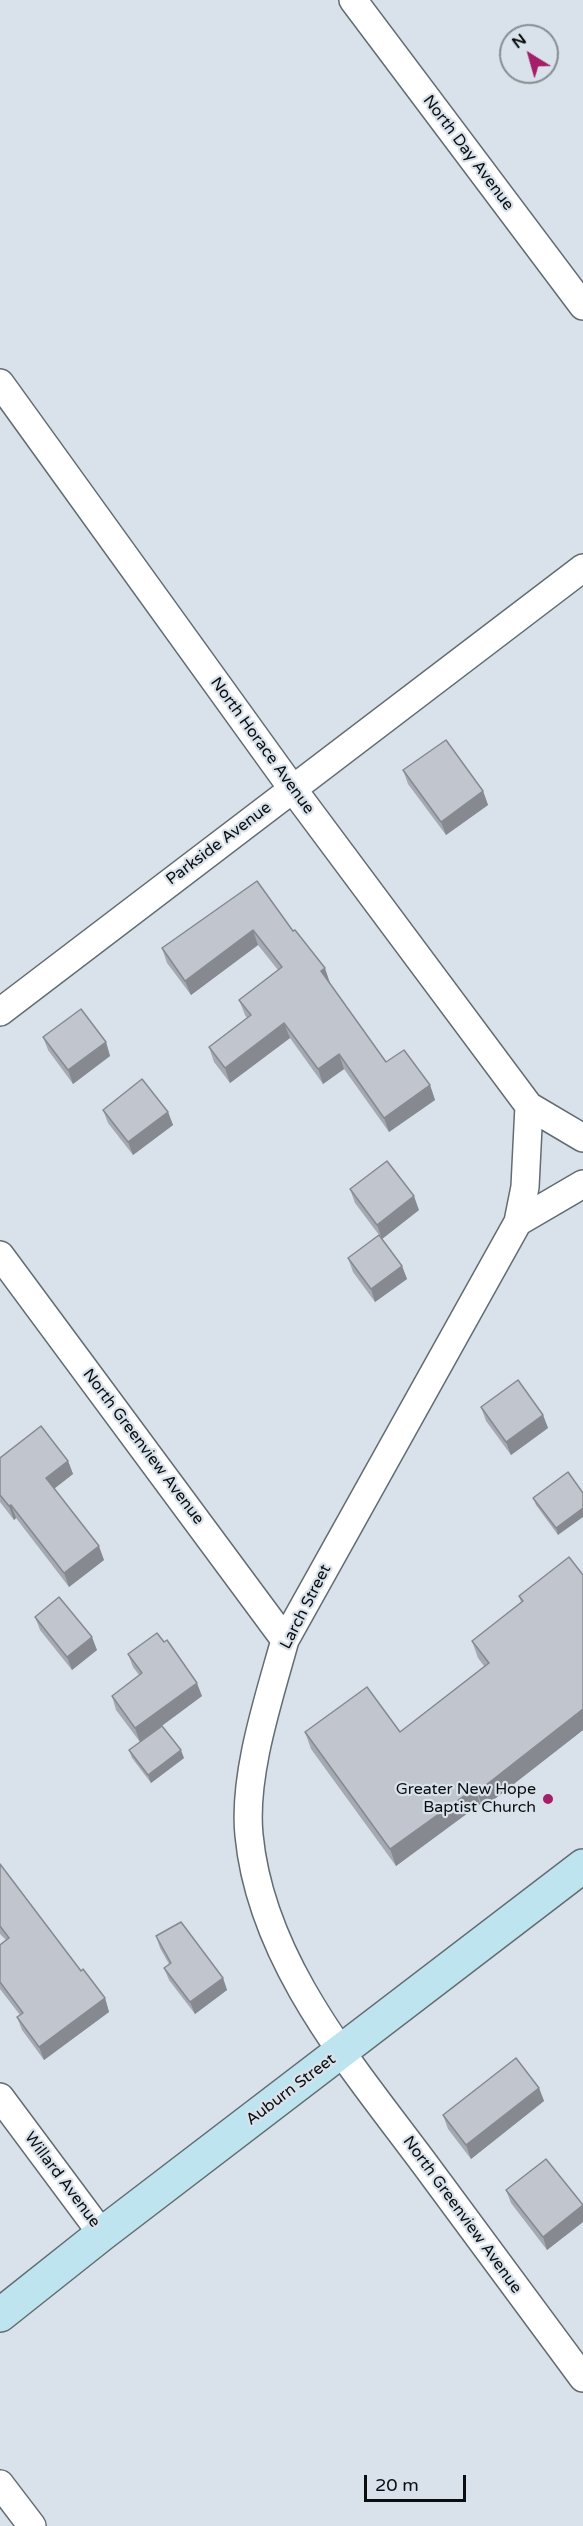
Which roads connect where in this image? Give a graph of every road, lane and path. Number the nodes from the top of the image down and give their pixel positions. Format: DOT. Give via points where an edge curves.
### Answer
graph roads {
  1 [pos="353,0"];
  2 [pos="583,306"];
  3 [pos="0,383"];
  4 [pos="583,568"];
  5 [pos="292,788"];
  6 [pos="0,1012"];
  7 [pos="528,1106"];
  8 [pos="583,1138"];
  9 [pos="583,1184"];
  10 [pos="518,1222"];
  11 [pos="0,1255"];
  12 [pos="285,1640"];
  13 [pos="583,1866"];
  14 [pos="342,2052"];
  15 [pos="0,2097"];
  16 [pos="102,2234"];
  17 [pos="0,2315"];
  18 [pos="583,2379"];
  19 [pos="0,2484"];
  20 [pos="32,2526"];
  1 -- 2 [label="street, North Day Avenue"];
  3 -- 5 [label="street, North Horace Avenue"];
  4 -- 5 [label="street, Parkside Avenue"];
  5 -- 6 [label="street, Parkside Avenue"];
  5 -- 7 [label="street, North Horace Avenue"];
  7 -- 8 [label="street"];
  7 -- 10 [label="street, Larch Street" via="526,1175"];
  9 -- 10 [label="street"];
  10 -- 12 [label="street, Larch Street"];
  11 -- 12 [label="street, North Greenview Avenue"];
  12 -- 14 [label="street, Larch Street" via="264,1714 252,1778 249,1833 255,1880 300,1987"];
  13 -- 14 [label="main road, Auburn Street"];
  14 -- 16 [label="main road, Auburn Street"];
  14 -- 18 [label="street, North Greenview Avenue"];
  15 -- 16 [label="street, Willard Avenue"];
  16 -- 17 [label="main road, Auburn Street"];
  19 -- 20 [label="street"];
}
